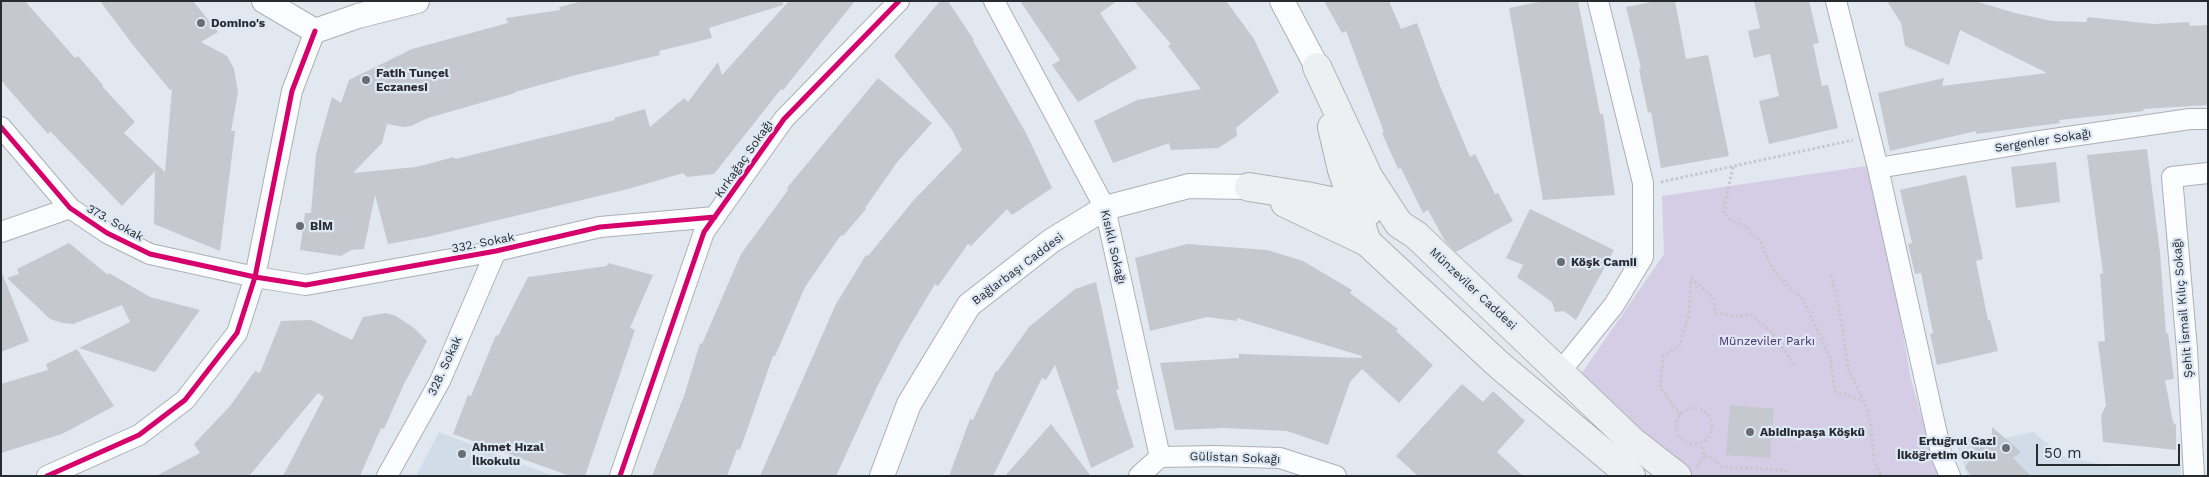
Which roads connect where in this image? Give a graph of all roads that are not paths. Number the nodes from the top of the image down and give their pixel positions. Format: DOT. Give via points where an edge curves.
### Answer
graph roads {
  1 [pos="264,1"];
  2 [pos="417,1"];
  3 [pos="899,1"];
  4 [pos="994,1"];
  5 [pos="1282,1"];
  6 [pos="1598,1"];
  7 [pos="1836,1"];
  8 [pos="315,31"];
  9 [pos="1317,67"];
  10 [pos="2208,119"];
  11 [pos="1,127"];
  12 [pos="1878,168"];
  13 [pos="1342,170"];
  14 [pos="2208,173"];
  15 [pos="1249,187"];
  16 [pos="1306,196"];
  17 [pos="1354,206"];
  18 [pos="70,208"];
  19 [pos="1105,208"];
  20 [pos="716,216"];
  21 [pos="1399,224"];
  22 [pos="1,232"];
  23 [pos="1367,242"];
  24 [pos="496,251"];
  25 [pos="255,277"];
  26 [pos="1560,372"];
  27 [pos="1160,457"];
  28 [pos="1686,472"];
  29 [pos="48,476"];
  30 [pos="387,476"];
  31 [pos="620,476"];
  32 [pos="882,476"];
  33 [pos="1139,476"];
  34 [pos="1336,476"];
  35 [pos="1631,476"];
  36 [pos="1950,476"];
  37 [pos="2194,476"];
  1 -- 8 [label="street"];
  2 -- 8 [label="street"];
  3 -- 20 [label="street, Kırkağaç Sokağı" via="784,119"];
  4 -- 19 [label="street, Kısıklı Sokağı"];
  5 -- 9 [label="street, Münzeviler Caddesi"];
  6 -- 26 [label="street" via="1643,183 1644,256 1614,305"];
  7 -- 12 [label="street"];
  8 -- 25 [label="street" via="292,90"];
  9 -- 13 [label="main road, Münzeviler Caddesi"];
  9 -- 21 [label="main road, Münzeviler Caddesi" via="1369,178"];
  10 -- 12 [label="street, Sergenler Sokağı" via="2039,141"];
  11 -- 18 [label="street, 373. Sokak"];
  12 -- 36 [label="street" via="1942,457"];
  13 -- 16 [label="main road" via="1332,186"];
  13 -- 17 [label="main road, Münzeviler Caddesi"];
  14 -- 37 [label="street, Şehit İsmail Kılıç Sokağı" via="2172,177"];
  15 -- 16 [label="main road, Bağlarbaşı Caddesi"];
  15 -- 19 [label="street, Bağlarbaşı Caddesi" via="1189,186"];
  15 -- 23 [label="main road, Bağlarbaşı Caddesi"];
  16 -- 17 [label="main road, Bağlarbaşı Caddesi"];
  17 -- 21 [label="main road, Bağlarbaşı Caddesi"];
  17 -- 23 [label="main road, Münzeviler Caddesi"];
  18 -- 22 [label="street"];
  18 -- 25 [label="street, 373. Sokak" via="107,233 150,254"];
  19 -- 27 [label="street, Kısıklı Sokağı"];
  19 -- 32 [label="street, Bağlarbaşı Caddesi" via="1051,242 969,305 909,404"];
  20 -- 24 [label="street, 332. Sokak" via="600,227"];
  20 -- 31 [label="street, Kırkağaç Sokağı" via="704,232"];
  21 -- 23 [label="main road"];
  21 -- 26 [label="main road, Münzeviler Caddesi" via="1416,234"];
  23 -- 35 [label="main road, Münzeviler Caddesi" via="1498,364"];
  24 -- 25 [label="street, 332. Sokak" via="306,285"];
  24 -- 30 [label="street, 328. Sokak" via="440,381"];
  25 -- 29 [label="street" via="237,333 185,400 138,436"];
  26 -- 28 [label="main road, Münzeviler Caddesi" via="1632,440"];
  27 -- 33 [label="street"];
  27 -- 34 [label="street, Gülistan Sokağı" via="1280,458"];
}
